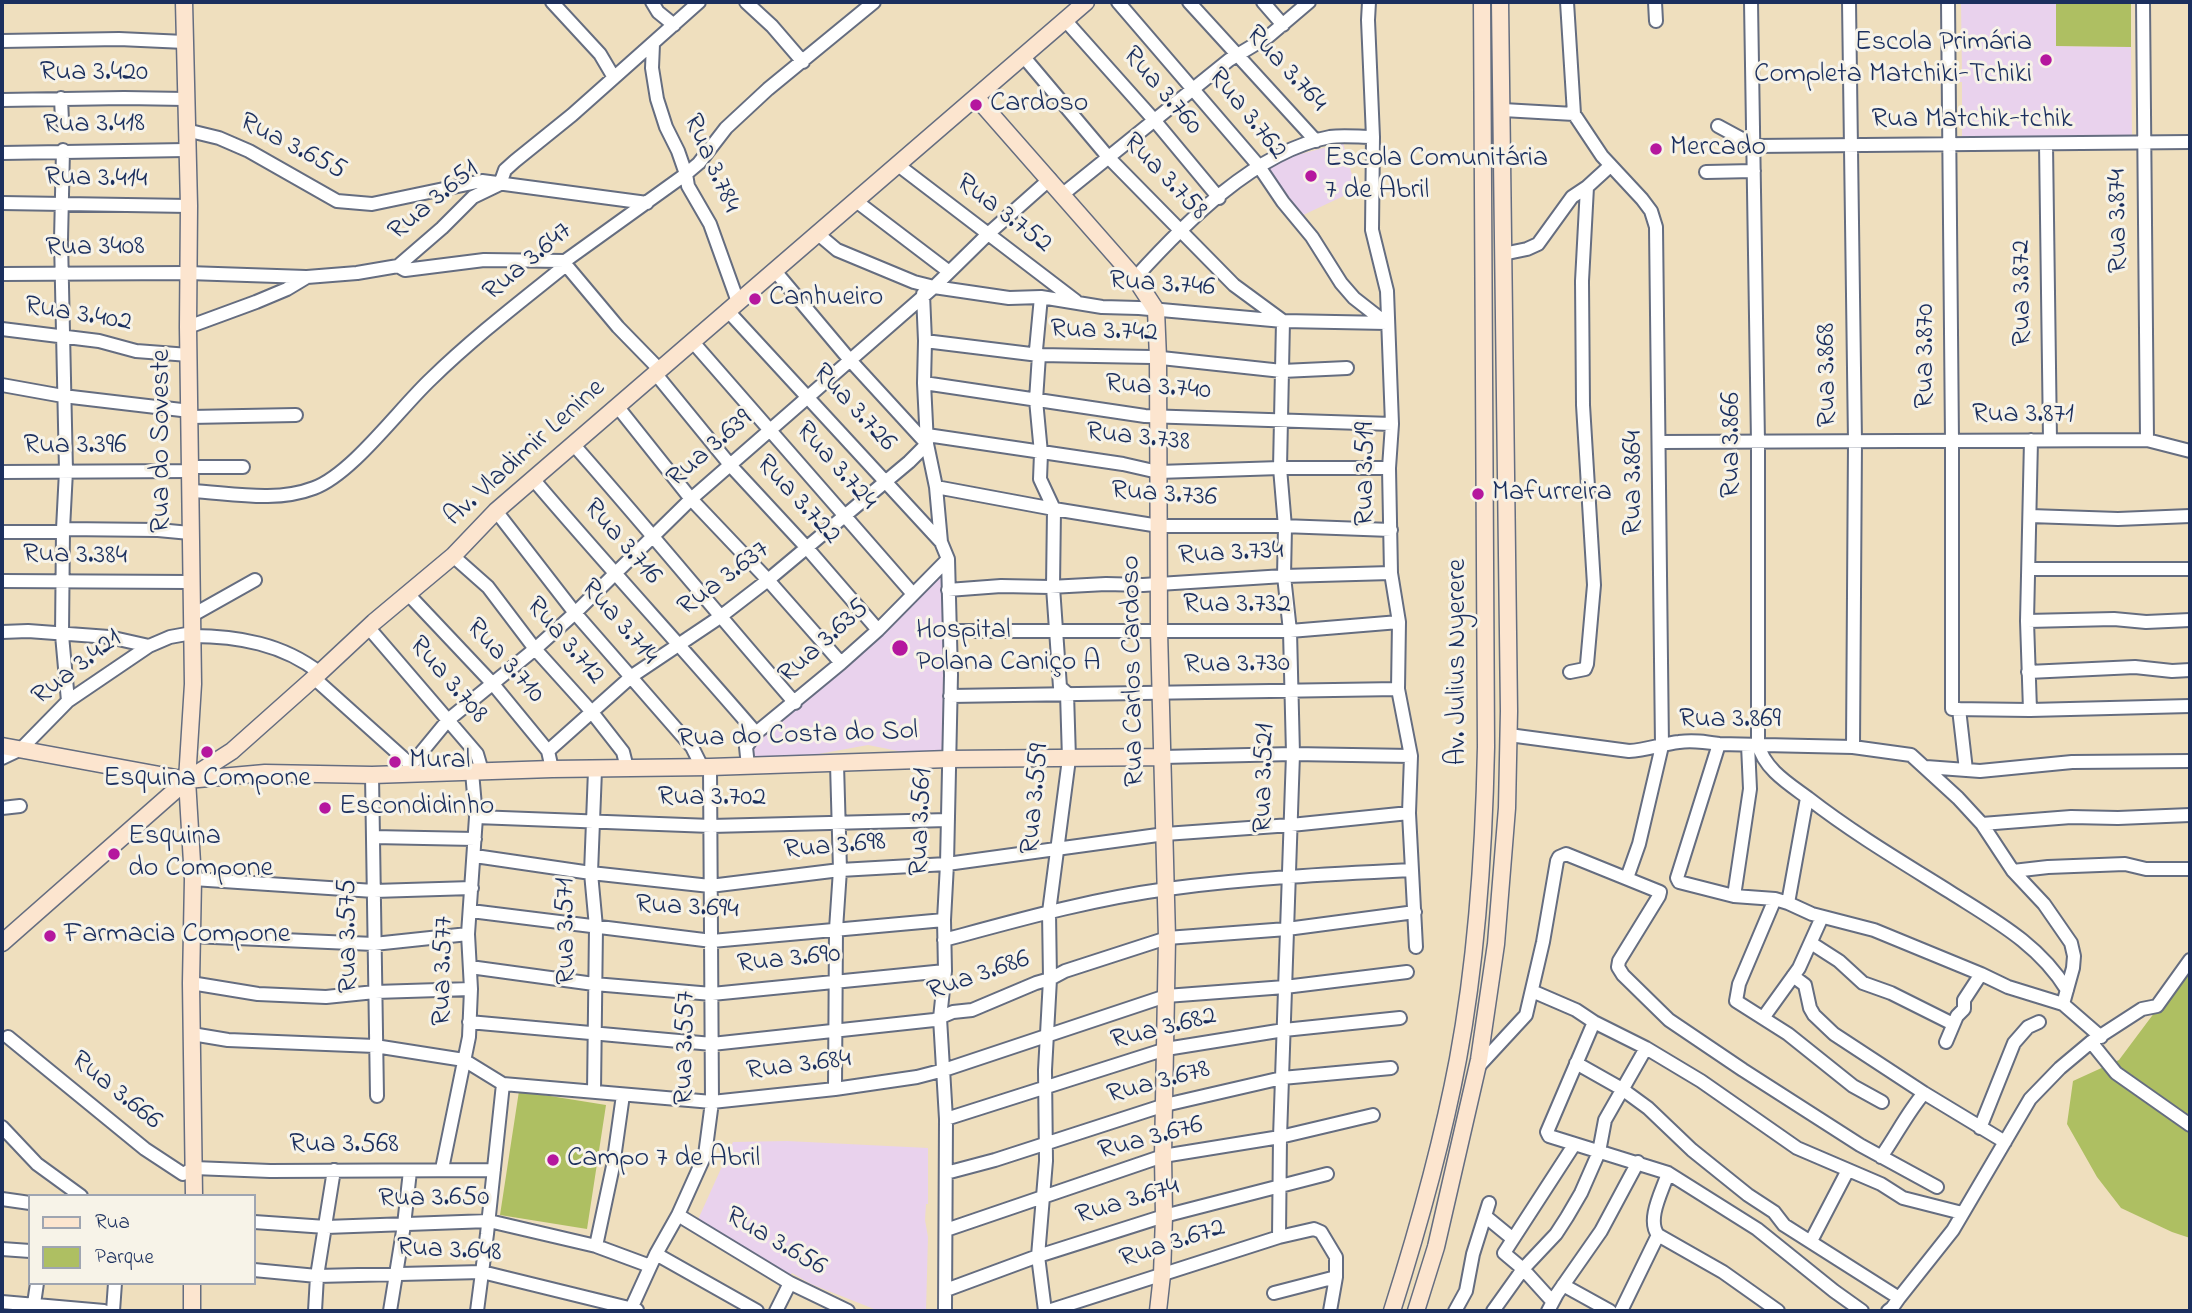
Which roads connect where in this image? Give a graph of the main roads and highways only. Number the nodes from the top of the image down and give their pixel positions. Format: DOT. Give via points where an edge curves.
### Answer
graph roads {
  1 [pos="184,2"];
  2 [pos="1086,2"];
  3 [pos="1482,2"];
  4 [pos="1500,2"];
  5 [pos="976,97"];
  6 [pos="1503,278"];
  7 [pos="1483,279"];
  8 [pos="2,746"];
  9 [pos="1162,757"];
  10 [pos="187,780"];
  11 [pos="2,943"];
  12 [pos="194,1194"];
  13 [pos="192,1285"];
  14 [pos="192,1311"];
  15 [pos="1158,1311"];
  16 [pos="1392,1311"];
  17 [pos="1416,1311"];
  1 -- 10 [label="main road, Rua do Soveste" via="193,684"];
  2 -- 5 [label="main road, Av. Vladimir Lenine"];
  3 -- 7 [label="main road, Av. Julius Nyerere"];
  4 -- 6 [label="main road, Av. Julius Nyerere"];
  5 -- 9 [label="main road, Rua Carlos Cardoso" via="1135,278 1156,310"];
  5 -- 10 [label="main road, Av. Vladimir Lenine" via="496,511 453,556 232,751"];
  6 -- 7 [label="main road"];
  6 -- 17 [label="main road, Av. Julius Nyerere" via="1509,735 1496,944 1477,1068 1436,1247"];
  7 -- 16 [label="main road, Av. Julius Nyerere" via="1486,747 1474,941 1449,1105"];
  8 -- 10 [label="main road, Rua do Costa do Sol"];
  9 -- 10 [label="main road, Rua do Costa do Sol" via="595,770 411,769 372,775 265,773"];
  9 -- 15 [label="main road, Rua Carlos Cardoso" via="1167,938 1164,1216"];
  10 -- 11 [label="main road, Av. Vladimir Lenine"];
  10 -- 12 [label="main road, Rua do Soveste" via="193,880"];
  13 -- 14 [label="main road"];
}
